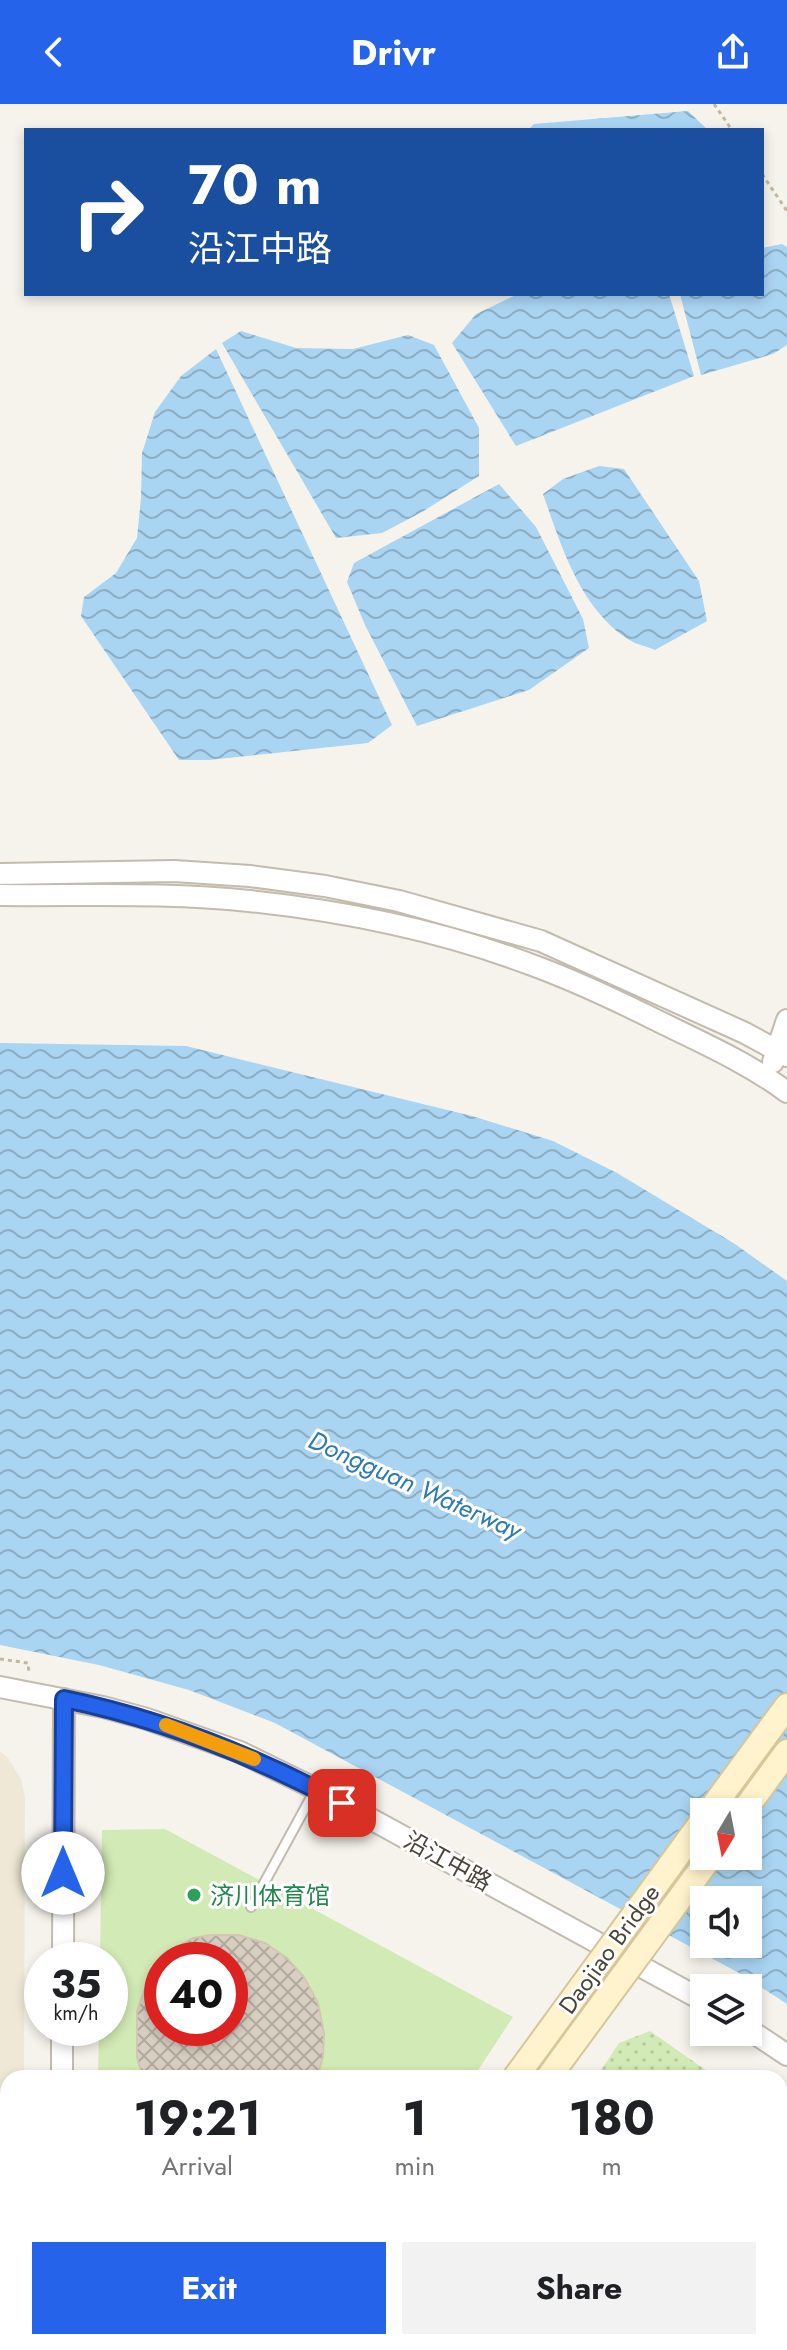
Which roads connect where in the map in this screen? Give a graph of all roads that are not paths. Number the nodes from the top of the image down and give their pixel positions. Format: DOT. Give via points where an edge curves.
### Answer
graph roads {
  1 [pos="0,874"];
  2 [pos="0,895"];
  3 [pos="787,1020"];
  4 [pos="782,1053"];
  5 [pos="768,1078"];
  6 [pos="787,1092"];
  7 [pos="0,1687"];
  8 [pos="64,1699"];
  9 [pos="787,1706"];
  10 [pos="787,1752"];
  11 [pos="316,1789"];
  12 [pos="719,1798"];
  13 [pos="753,1798"];
  14 [pos="690,1838"];
  15 [pos="701,1870"];
  16 [pos="251,1907"];
  17 [pos="63,1942"];
  18 [pos="690,1993"];
  19 [pos="762,2038"];
  20 [pos="62,2046"];
  21 [pos="787,2055"];
  22 [pos="62,2070"];
  23 [pos="521,2070"];
  24 [pos="554,2070"];
  1 -- 4 [label="street" via="190,872 325,886 399,901 541,941"];
  2 -- 5 [label="street" via="248,901 394,925 532,964"];
  3 -- 4 [label="street"];
  4 -- 5 [label="street"];
  5 -- 6 [label="street"];
  7 -- 8 [label="street, 沿江中路"];
  8 -- 11 [label="street, 沿江中路" via="199,1737"];
  8 -- 17 [label="street"];
  9 -- 12 [label="main road"];
  10 -- 13 [label="main road"];
  11 -- 16 [label="lane"];
  11 -- 18 [label="street, 沿江中路"];
  14 -- 23 [label="main road, Daojiao Bridge, bridge"];
  15 -- 24 [label="main road, Daojiao Bridge, bridge"];
  19 -- 21 [label="street"];
  20 -- 22 [label="street"];
}
